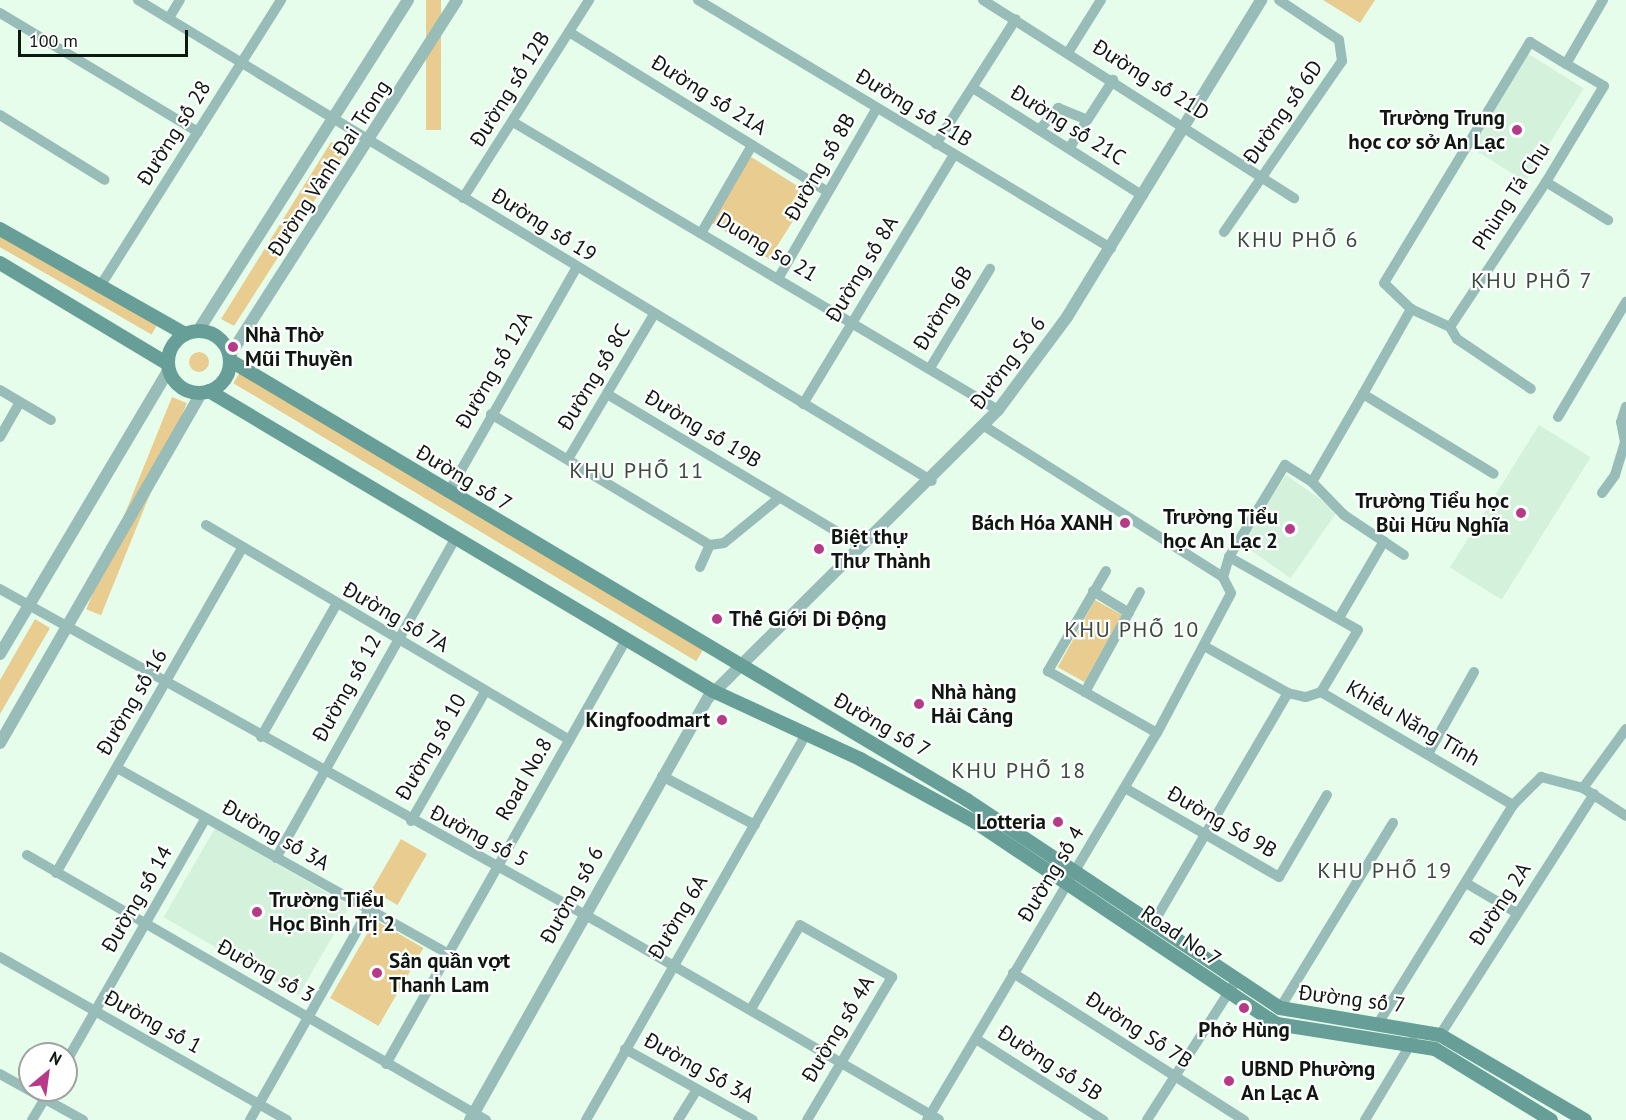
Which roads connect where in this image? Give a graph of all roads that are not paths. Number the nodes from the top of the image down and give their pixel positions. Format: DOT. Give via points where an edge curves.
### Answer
graph roads {
  1 [pos="138,0"];
  2 [pos="180,0"];
  3 [pos="281,0"];
  4 [pos="408,0"];
  5 [pos="457,0"];
  6 [pos="589,0"];
  7 [pos="698,0"];
  8 [pos="983,0"];
  9 [pos="1101,0"];
  10 [pos="1261,0"];
  11 [pos="1279,0"];
  12 [pos="1603,0"];
  13 [pos="0,13"];
  14 [pos="168,18"];
  15 [pos="1016,19"];
  16 [pos="569,32"];
  17 [pos="1069,51"];
  18 [pos="241,63"];
  19 [pos="1566,64"];
  20 [pos="1113,80"];
  21 [pos="973,88"];
  22 [pos="877,108"];
  23 [pos="0,115"];
  24 [pos="334,119"];
  25 [pos="1087,120"];
  26 [pos="513,122"];
  27 [pos="1185,124"];
  28 [pos="1040,129"];
  29 [pos="198,132"];
  30 [pos="369,143"];
  31 [pos="936,144"];
  32 [pos="752,145"];
  33 [pos="1070,147"];
  34 [pos="954,155"];
  35 [pos="1262,176"];
  36 [pos="105,180"];
  37 [pos="1546,182"];
  38 [pos="828,192"];
  39 [pos="1143,196"];
  40 [pos="463,198"];
  41 [pos="1294,198"];
  42 [pos="1608,220"];
  43 [pos="0,229"];
  44 [pos="702,231"];
  45 [pos="1224,232"];
  46 [pos="1111,248"];
  47 [pos="0,265"];
  48 [pos="576,269"];
  49 [pos="990,269"];
  50 [pos="779,277"];
  51 [pos="99,288"];
  52 [pos="1626,302"];
  53 [pos="1412,309"];
  54 [pos="654,314"];
  55 [pos="853,322"];
  56 [pos="1450,327"];
  57 [pos="192,332"];
  58 [pos="230,358"];
  59 [pos="168,366"];
  60 [pos="930,368"];
  61 [pos="1531,389"];
  62 [pos="0,390"];
  63 [pos="205,392"];
  64 [pos="607,394"];
  65 [pos="1363,394"];
  66 [pos="20,402"];
  67 [pos="803,404"];
  68 [pos="1626,407"];
  69 [pos="999,410"];
  70 [pos="491,414"];
  71 [pos="1557,417"];
  72 [pos="51,420"];
  73 [pos="984,426"];
  74 [pos="0,437"];
  75 [pos="568,459"];
  76 [pos="1494,474"];
  77 [pos="932,481"];
  78 [pos="1312,482"];
  79 [pos="448,493"];
  80 [pos="1602,493"];
  81 [pos="779,498"];
  82 [pos="206,525"];
  83 [pos="455,539"];
  84 [pos="1384,541"];
  85 [pos="710,545"];
  86 [pos="861,546"];
  87 [pos="241,550"];
  88 [pos="1404,555"];
  89 [pos="1229,557"];
  90 [pos="700,567"];
  91 [pos="1106,571"];
  92 [pos="1223,577"];
  93 [pos="0,589"];
  94 [pos="1093,591"];
  95 [pos="1140,592"];
  96 [pos="29,605"];
  97 [pos="336,605"];
  98 [pos="1129,613"];
  99 [pos="1339,618"];
  100 [pos="66,627"];
  101 [pos="396,640"];
  102 [pos="626,640"];
  103 [pos="1204,646"];
  104 [pos="0,654"];
  105 [pos="735,666"];
  106 [pos="1474,672"];
  107 [pos="165,683"];
  108 [pos="713,691"];
  109 [pos="485,692"];
  110 [pos="1085,692"];
  111 [pos="1321,692"];
  112 [pos="1288,693"];
  113 [pos="1626,729"];
  114 [pos="1157,733"];
  115 [pos="806,735"];
  116 [pos="261,737"];
  117 [pos="569,740"];
  118 [pos="0,743"];
  119 [pos="1428,754"];
  120 [pos="117,768"];
  121 [pos="323,772"];
  122 [pos="662,776"];
  123 [pos="1125,788"];
  124 [pos="1583,788"];
  125 [pos="1594,794"];
  126 [pos="1327,795"];
  127 [pos="1513,805"];
  128 [pos="1626,816"];
  129 [pos="206,818"];
  130 [pos="411,821"];
  131 [pos="1393,823"];
  132 [pos="756,825"];
  133 [pos="1203,835"];
  134 [pos="27,855"];
  135 [pos="276,858"];
  136 [pos="496,868"];
  137 [pos="1077,870"];
  138 [pos="56,873"];
  139 [pos="1466,883"];
  140 [pos="1068,884"];
  141 [pos="369,910"];
  142 [pos="1517,913"];
  143 [pos="583,914"];
  144 [pos="1154,922"];
  145 [pos="144,925"];
  146 [pos="448,954"];
  147 [pos="0,957"];
  148 [pos="673,964"];
  149 [pos="1013,973"];
  150 [pos="1236,981"];
  151 [pos="1228,994"];
  152 [pos="1280,1008"];
  153 [pos="751,1009"];
  154 [pos="95,1012"];
  155 [pos="306,1016"];
  156 [pos="1379,1022"];
  157 [pos="1417,1029"];
  158 [pos="1440,1035"];
  159 [pos="976,1040"];
  160 [pos="78,1042"];
  161 [pos="1411,1044"];
  162 [pos="625,1049"];
  163 [pos="841,1061"];
  164 [pos="386,1064"];
  165 [pos="0,1074"];
  166 [pos="1177,1077"];
  167 [pos="18,1082"];
  168 [pos="697,1089"];
  169 [pos="42,1102"];
  170 [pos="58,1102"];
  171 [pos="259,1104"];
  172 [pos="472,1117"];
  173 [pos="932,1118"];
  174 [pos="32,1120"];
  175 [pos="83,1120"];
  176 [pos="249,1120"];
  177 [pos="287,1120"];
  178 [pos="486,1120"];
  179 [pos="585,1120"];
  180 [pos="678,1120"];
  181 [pos="753,1120"];
  182 [pos="807,1120"];
  183 [pos="1102,1120"];
  184 [pos="1147,1120"];
  185 [pos="1242,1120"];
  186 [pos="1365,1120"];
  187 [pos="1551,1120"];
  188 [pos="1585,1120"];
  1 -- 14 [label="street, Đường số 19"];
  2 -- 14 [label="street"];
  3 -- 18 [label="street, Đường số 28"];
  4 -- 24 [label="street, Đường Vành Đai Trong"];
  5 -- 30 [label="street, Đường Vành Đai Trong"];
  6 -- 16 [label="street, Đường số 12B"];
  7 -- 22 [label="street, Đường số 21B"];
  8 -- 15 [label="street, Đường số 21D"];
  9 -- 17 [label="street"];
  10 -- 27 [label="street, Đường Số 6"];
  11 -- 35 [label="street, Đường số 6D" via="1339,40 1342,61"];
  12 -- 19 [label="street"];
  13 -- 29 [label="street"];
  14 -- 18 [label="street, Đường số 19"];
  15 -- 17 [label="street, Đường số 21D"];
  15 -- 21 [label="street"];
  16 -- 26 [label="street, Đường số 12B"];
  16 -- 32 [label="street, Đường số 21A"];
  17 -- 20 [label="street, Đường số 21D"];
  18 -- 24 [label="street, Đường số 19"];
  18 -- 29 [label="street, Đường số 28"];
  19 -- 37 [label="street, Phùng Tá Chu" via="1604,86"];
  19 -- 53 [label="street, Phùng Tá Chu" via="1530,42 1384,283"];
  20 -- 25 [label="street"];
  20 -- 27 [label="street, Đường số 21D"];
  21 -- 28 [label="street, Đường số 21C"];
  21 -- 31 [label="street"];
  22 -- 31 [label="street, Đường số 21B"];
  22 -- 38 [label="street, Đường số 8B"];
  23 -- 36 [label="street"];
  24 -- 30 [label="street, Đường số 19"];
  24 -- 57 [label="street, Đường Vành Đai Trong"];
  25 -- 28 [label="street" via="1058,108"];
  25 -- 33 [label="street"];
  26 -- 40 [label="street, Đường số 12B"];
  26 -- 44 [label="street, Duong so 21"];
  27 -- 35 [label="street, Đường số 21D"];
  27 -- 39 [label="street, Đường Số 6"];
  28 -- 33 [label="street, Đường số 21C"];
  29 -- 51 [label="street, Đường số 28"];
  30 -- 40 [label="street, Đường số 19"];
  30 -- 58 [label="street, Đường Vành Đai Trong"];
  31 -- 34 [label="street, Đường số 21B"];
  32 -- 38 [label="street, Đường số 21A"];
  32 -- 44 [label="street"];
  33 -- 39 [label="street, Đường số 21C"];
  34 -- 46 [label="street, Đường số 21B"];
  34 -- 55 [label="street, Đường số 8A"];
  35 -- 41 [label="street, Đường số 21D"];
  35 -- 45 [label="street, Đường số 6D"];
  37 -- 42 [label="street"];
  37 -- 56 [label="street, Phùng Tá Chu"];
  38 -- 50 [label="street, Đường số 8B"];
  39 -- 46 [label="street, Đường Số 6"];
  40 -- 48 [label="street, Đường số 19"];
  43 -- 51 [label="main road"];
  44 -- 50 [label="street, Duong so 21"];
  46 -- 69 [label="street, Đường Số 6"];
  47 -- 59 [label="main road"];
  48 -- 54 [label="street, Đường số 19"];
  48 -- 70 [label="street, Đường số 12A"];
  49 -- 60 [label="street, Đường 6B"];
  50 -- 55 [label="street, Duong so 21"];
  51 -- 57 [label="main road"];
  52 -- 71 [label="street"];
  53 -- 56 [label="street, Phùng Tá Chu"];
  53 -- 65 [label="street"];
  54 -- 64 [label="street, Đường số 8C"];
  54 -- 67 [label="street, Đường số 19"];
  55 -- 60 [label="street, Duong so 21"];
  55 -- 67 [label="street, Đường số 8A"];
  56 -- 61 [label="street" via="1457,339"];
  57 -- 58 [label="main road" via="219,337"];
  57 -- 59 [label="main road" via="172,346"];
  58 -- 63 [label="main road" via="225,380"];
  58 -- 79 [label="main road, Đường số 7"];
  59 -- 63 [label="main road" via="182,388"];
  59 -- 96 [label="street"];
  60 -- 69 [label="street, Duong so 21"];
  62 -- 66 [label="street"];
  63 -- 83 [label="main road"];
  63 -- 100 [label="street"];
  64 -- 75 [label="street, Đường số 8C"];
  64 -- 81 [label="street, Đường số 19B"];
  65 -- 76 [label="street"];
  65 -- 78 [label="street"];
  66 -- 72 [label="street"];
  66 -- 74 [label="street"];
  67 -- 77 [label="street, Đường số 19"];
  68 -- 80 [label="street" via="1621,422 1625,442 1615,475"];
  69 -- 73 [label="street, Đường Số 6"];
  70 -- 75 [label="street"];
  70 -- 79 [label="street, Đường số 12A"];
  73 -- 77 [label="street, Đường Số 6"];
  73 -- 92 [label="street"];
  75 -- 85 [label="street"];
  77 -- 86 [label="street, Đường Số 6"];
  78 -- 84 [label="street" via="1344,515"];
  78 -- 89 [label="street" via="1285,465"];
  79 -- 105 [label="main road, Đường số 7"];
  81 -- 85 [label="street" via="724,543"];
  81 -- 86 [label="street, Đường số 19B"];
  82 -- 87 [label="street, Đường số 7A"];
  83 -- 101 [label="street, Đường số 12"];
  83 -- 102 [label="main road"];
  84 -- 88 [label="street"];
  84 -- 99 [label="street"];
  85 -- 90 [label="street"];
  86 -- 105 [label="street, Đường Số 6"];
  87 -- 97 [label="street, Đường số 7A"];
  87 -- 107 [label="street, Đường số 16"];
  89 -- 92 [label="street"];
  89 -- 99 [label="street"];
  91 -- 94 [label="street"];
  92 -- 103 [label="street" via="1231,593"];
  93 -- 96 [label="street, Đường số 5"];
  94 -- 98 [label="street"];
  94 -- 110 [label="street" via="1048,671"];
  95 -- 98 [label="street"];
  96 -- 100 [label="street, Đường số 5"];
  96 -- 104 [label="street"];
  97 -- 101 [label="street, Đường số 7A"];
  97 -- 116 [label="street"];
  98 -- 110 [label="street"];
  99 -- 111 [label="street" via="1358,630"];
  100 -- 107 [label="street, Đường số 5"];
  100 -- 118 [label="street"];
  101 -- 109 [label="street, Đường số 7A"];
  101 -- 121 [label="street, Đường số 12"];
  102 -- 108 [label="main road"];
  102 -- 117 [label="street, Road No.8"];
  103 -- 112 [label="street, Khiếu Năng Tĩnh"];
  103 -- 114 [label="street, Đường số 4"];
  105 -- 108 [label="street, Đường Số 6"];
  105 -- 137 [label="main road, Đường số 7" via="878,746"];
  106 -- 119 [label="street"];
  107 -- 116 [label="street, Đường số 5"];
  107 -- 120 [label="street, Đường số 16"];
  108 -- 115 [label="main road"];
  108 -- 122 [label="street, Đường số 6"];
  109 -- 117 [label="street, Đường số 7A"];
  109 -- 130 [label="street, Đường số 10"];
  110 -- 114 [label="street"];
  111 -- 112 [label="street, Khiếu Năng Tĩnh" via="1306,697"];
  111 -- 119 [label="street, Khiếu Năng Tĩnh"];
  112 -- 133 [label="street"];
  113 -- 124 [label="street"];
  114 -- 123 [label="street, Đường số 4"];
  115 -- 132 [label="street, Đường 6A"];
  115 -- 140 [label="main road, Road No.7" via="967,817"];
  116 -- 121 [label="street, Đường số 5"];
  117 -- 136 [label="street, Road No.8"];
  119 -- 127 [label="street, Khiếu Năng Tĩnh"];
  120 -- 129 [label="street, Đường số 3A"];
  120 -- 138 [label="street, Đường số 16"];
  121 -- 130 [label="street, Đường số 5"];
  121 -- 135 [label="street, Đường số 12"];
  122 -- 132 [label="street"];
  122 -- 143 [label="street, Đường số 6"];
  123 -- 133 [label="street, Đường Số 9B"];
  123 -- 137 [label="street, Đường số 4"];
  124 -- 125 [label="street"];
  124 -- 127 [label="street" via="1541,777"];
  125 -- 128 [label="street"];
  125 -- 142 [label="street, Đường 2A"];
  126 -- 133 [label="street, Đường Số 9B" via="1279,877"];
  127 -- 139 [label="street"];
  129 -- 135 [label="street, Đường số 3A"];
  129 -- 145 [label="street, Đường số 14"];
  130 -- 136 [label="street, Đường số 5"];
  131 -- 152 [label="street"];
  132 -- 148 [label="street, Đường 6A"];
  133 -- 144 [label="street"];
  134 -- 138 [label="street, Đường số 3"];
  135 -- 141 [label="street, Đường số 3A"];
  136 -- 143 [label="street, Đường số 5"];
  136 -- 146 [label="street, Road No.8"];
  137 -- 140 [label="street, Đường số 4"];
  137 -- 144 [label="main road, Đường số 7"];
  138 -- 145 [label="street, Đường số 3"];
  139 -- 142 [label="street"];
  139 -- 156 [label="street"];
  140 -- 149 [label="street, Đường số 4"];
  140 -- 151 [label="main road, Road No.7"];
  141 -- 146 [label="street, Đường số 3A"];
  141 -- 155 [label="street"];
  142 -- 158 [label="street, Đường 2A"];
  143 -- 148 [label="street, Đường số 5"];
  143 -- 172 [label="street, Đường số 6"];
  144 -- 150 [label="main road, Đường số 7"];
  145 -- 154 [label="street, Đường số 14"];
  145 -- 155 [label="street, Đường số 3"];
  146 -- 164 [label="street, Road No.8"];
  147 -- 154 [label="street, Đường số 1"];
  148 -- 153 [label="street, Đường số 5"];
  148 -- 162 [label="street, Đường 6A"];
  149 -- 159 [label="street, Đường số 4"];
  149 -- 166 [label="street, Đường Số 7B"];
  150 -- 151 [label="street"];
  150 -- 152 [label="main road, Đường số 7"];
  151 -- 161 [label="main road, Road No.7" via="1277,1024"];
  151 -- 166 [label="street"];
  152 -- 156 [label="main road, Đường số 7"];
  153 -- 163 [label="street, Đường số 5"];
  153 -- 163 [label="street, Đường số 4A" via="800,925 892,977"];
  154 -- 160 [label="street, Đường số 14"];
  154 -- 171 [label="street, Đường số 1"];
  155 -- 164 [label="street, Đường số 3"];
  155 -- 171 [label="street"];
  156 -- 157 [label="main road, Đường số 7"];
  157 -- 158 [label="main road, Đường số 7"];
  157 -- 161 [label="street"];
  158 -- 188 [label="main road, Đường số 7"];
  159 -- 173 [label="street, Đường số 4"];
  159 -- 183 [label="street, Đường số 5B"];
  161 -- 186 [label="street"];
  161 -- 187 [label="main road, Road No.7" via="1452,1056"];
  162 -- 168 [label="street, Đường Số 3A"];
  162 -- 179 [label="street, Đường 6A"];
  163 -- 173 [label="street, Đường số 5"];
  163 -- 182 [label="street, Đường số 4A"];
  164 -- 172 [label="street, Đường số 3"];
  165 -- 167 [label="street"];
  166 -- 184 [label="street"];
  166 -- 185 [label="street, Đường Số 7B"];
  168 -- 180 [label="street"];
  168 -- 181 [label="street, Đường Số 3A"];
  169 -- 174 [label="street"];
  170 -- 175 [label="street"];
  171 -- 176 [label="street"];
  171 -- 177 [label="street, Đường số 1"];
  172 -- 178 [label="street, Đường số 3"];
}
